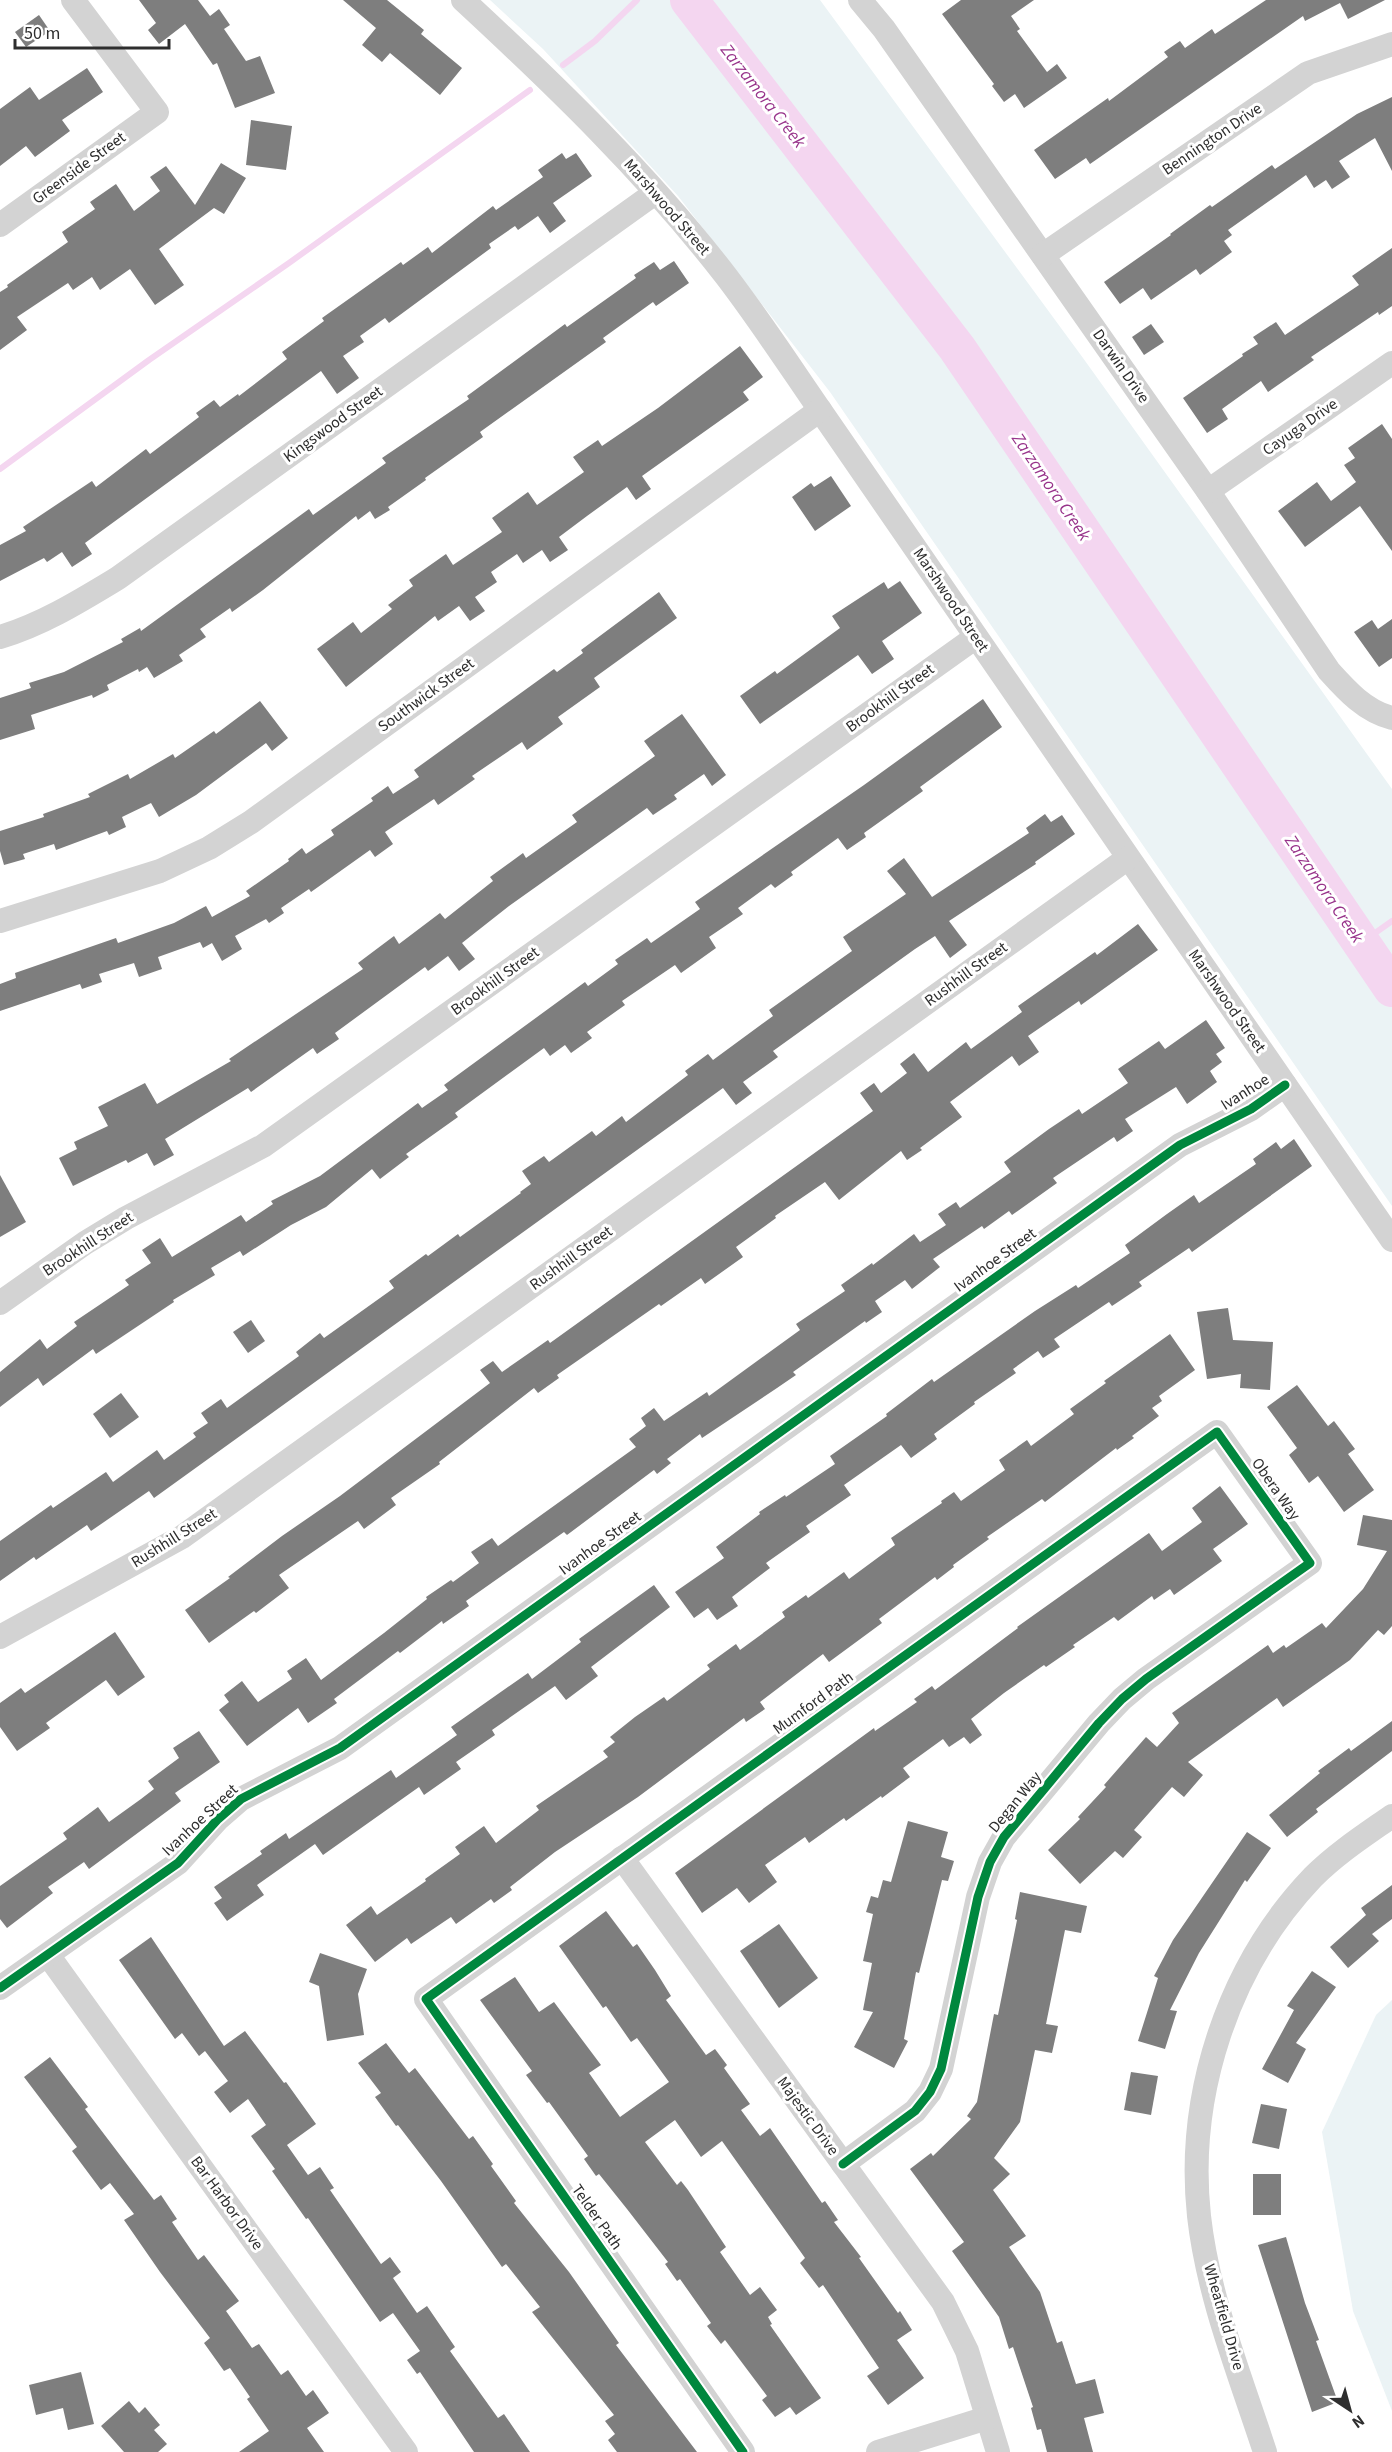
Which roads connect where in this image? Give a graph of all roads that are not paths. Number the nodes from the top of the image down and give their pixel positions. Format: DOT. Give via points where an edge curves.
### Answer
graph roads {
  1 [pos="73,0"];
  2 [pos="463,0"];
  3 [pos="860,0"];
  4 [pos="1392,44"];
  5 [pos="654,193"];
  6 [pos="0,225"];
  7 [pos="1043,255"];
  8 [pos="1392,363"];
  9 [pos="820,410"];
  10 [pos="1208,490"];
  11 [pos="0,637"];
  12 [pos="976,637"];
  13 [pos="1392,718"];
  14 [pos="1128,858"];
  15 [pos="0,921"];
  16 [pos="1285,1085"];
  17 [pos="1221,1124"];
  18 [pos="1392,1240"];
  19 [pos="0,1303"];
  20 [pos="1217,1432"];
  21 [pos="1310,1563"];
  22 [pos="0,1636"];
  23 [pos="1392,1816"];
  24 [pos="622,1858"];
  25 [pos="48,1955"];
  26 [pos="0,1988"];
  27 [pos="426,1999"];
  28 [pos="843,2164"];
  29 [pos="987,2418"];
  30 [pos="406,2452"];
  31 [pos="743,2452"];
  32 [pos="878,2452"];
  33 [pos="998,2452"];
  34 [pos="1265,2452"];
  1 -- 6 [label="street, Greenside Street" via="157,112"];
  2 -- 5 [label="street, Marshwood Street" via="628,161"];
  3 -- 7 [label="street, Darwin Drive" via="884,28"];
  4 -- 7 [label="street, Bennington Drive" via="1308,73"];
  5 -- 9 [label="street, Marshwood Street" via="724,274"];
  5 -- 11 [label="street, Kingswood Street" via="118,578 71,607"];
  7 -- 10 [label="street, Darwin Drive"];
  8 -- 10 [label="street, Cayuga Drive"];
  9 -- 12 [label="street, Marshwood Street"];
  9 -- 15 [label="street, Southwick Street" via="243,827 160,871"];
  10 -- 13 [label="street, Darwin Drive" via="1329,670 1352,697 1378,715"];
  12 -- 14 [label="street, Marshwood Street"];
  12 -- 19 [label="street, Brookhill Street" via="263,1146 126,1218"];
  14 -- 16 [label="street, Marshwood Street"];
  14 -- 22 [label="street, Rushhill Street" via="182,1537"];
  16 -- 17 [label="street, Ivanhoe"];
  16 -- 18 [label="street, Marshwood Street"];
  17 -- 25 [label="street, Ivanhoe Street" via="1180,1146 340,1748 241,1799 178,1863"];
  20 -- 21 [label="street, Obera Way"];
  20 -- 24 [label="street, Mumford Path"];
  21 -- 28 [label="street, Degan Way" via="1122,1699 1004,1837 978,1897 941,2069 930,2092 915,2111"];
  23 -- 34 [label="street, Wheatfield Drive" via="1341,1852 1289,1906 1242,1980 1210,2063 1198,2129 1199,2216 1215,2298"];
  24 -- 27 [label="street, Mumford Path"];
  24 -- 28 [label="street, Majestic Drive"];
  25 -- 26 [label="street, Ivanhoe Street"];
  25 -- 30 [label="street, Bar Harbor Drive"];
  27 -- 31 [label="street, Telder Path"];
  28 -- 29 [label="street, Majestic Drive" via="943,2302 967,2351"];
  29 -- 32 [label="street"];
  29 -- 33 [label="street, Majestic Drive"];
}
